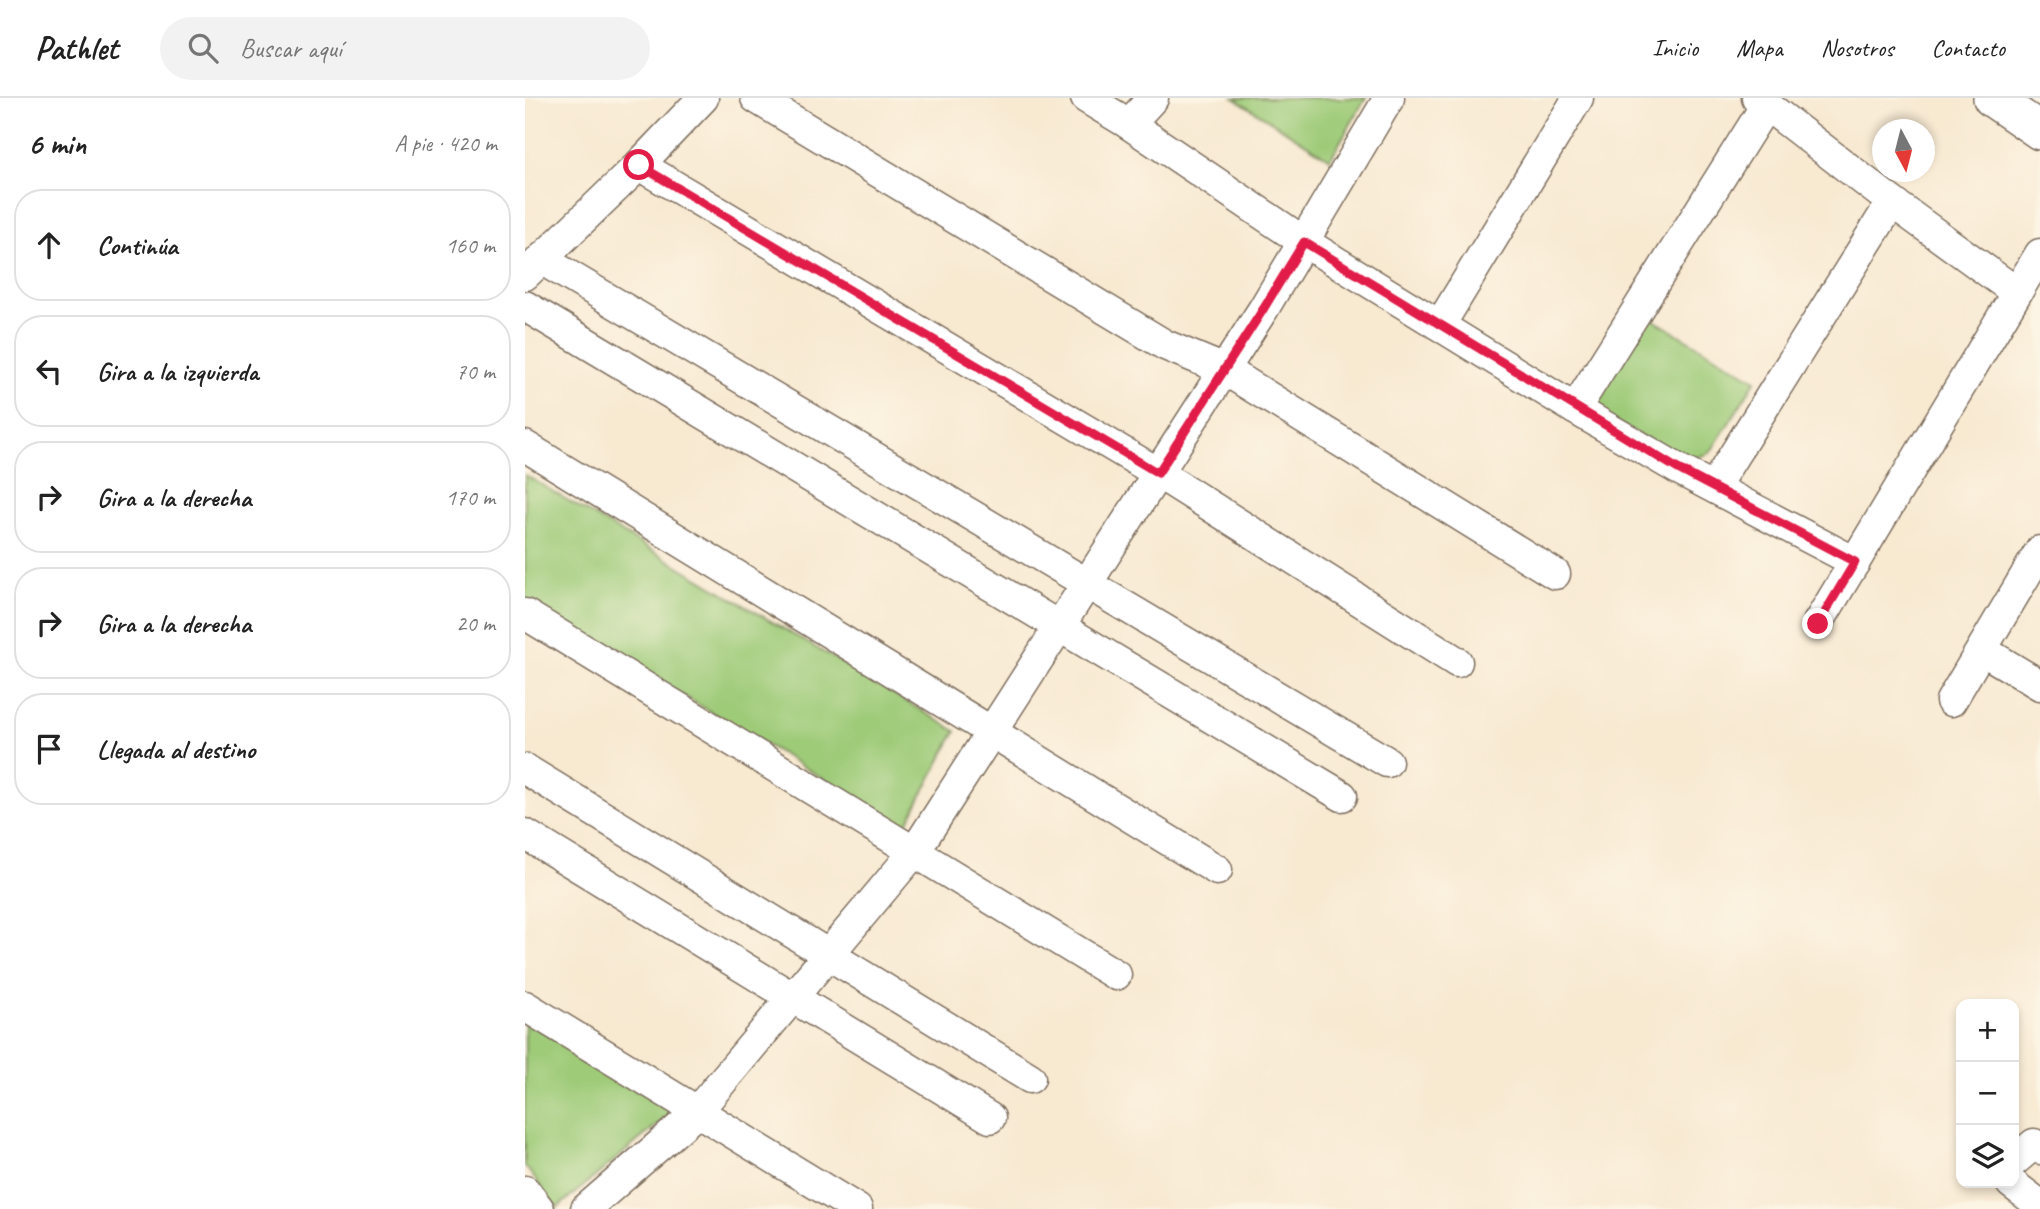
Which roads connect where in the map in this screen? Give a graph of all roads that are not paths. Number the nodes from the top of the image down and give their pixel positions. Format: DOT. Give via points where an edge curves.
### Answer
graph roads {
  1 [pos="703,98"];
  2 [pos="756,98"];
  3 [pos="1087,98"];
  4 [pos="1153,98"];
  5 [pos="1389,98"];
  6 [pos="1578,98"];
  7 [pos="1992,98"];
  8 [pos="1761,101"];
  9 [pos="1129,124"];
  10 [pos="2040,131"];
  11 [pos="639,165"];
  12 [pos="1892,202"];
  13 [pos="1304,242"];
  14 [pos="2040,254"];
  15 [pos="533,267"];
  16 [pos="2016,292"];
  17 [pos="525,306"];
  18 [pos="1440,325"];
  19 [pos="1224,370"];
  20 [pos="1575,408"];
  21 [pos="525,446"];
  22 [pos="1158,473"];
  23 [pos="1714,487"];
  24 [pos="2040,551"];
  25 [pos="1855,562"];
  26 [pos="1555,574"];
  27 [pos="1087,583"];
  28 [pos="525,614"];
  29 [pos="1818,624"];
  30 [pos="1059,626"];
  31 [pos="1982,650"];
  32 [pos="1457,662"];
  33 [pos="2040,685"];
  34 [pos="1951,701"];
  35 [pos="991,731"];
  36 [pos="1387,762"];
  37 [pos="525,769"];
  38 [pos="1342,796"];
  39 [pos="525,834"];
  40 [pos="915,852"];
  41 [pos="1217,870"];
  42 [pos="828,955"];
  43 [pos="1116,975"];
  44 [pos="792,997"];
  45 [pos="525,1006"];
  46 [pos="1030,1078"];
  47 [pos="698,1111"];
  48 [pos="990,1118"];
  49 [pos="2040,1149"];
  50 [pos="2019,1157"];
  51 [pos="2018,1188"];
  52 [pos="525,1191"];
  53 [pos="2040,1205"];
  54 [pos="539,1209"];
  55 [pos="586,1209"];
  56 [pos="857,1209"];
  1 -- 11 [label="street"];
  2 -- 19 [label="street" via="1165,345"];
  3 -- 9 [label="street"];
  4 -- 9 [label="street"];
  5 -- 13 [label="street"];
  6 -- 18 [label="street"];
  7 -- 10 [label="street"];
  8 -- 12 [label="street"];
  8 -- 20 [label="street"];
  9 -- 13 [label="street"];
  11 -- 15 [label="street"];
  11 -- 22 [label="street"];
  12 -- 16 [label="street"];
  12 -- 23 [label="street"];
  13 -- 18 [label="street"];
  13 -- 19 [label="street"];
  14 -- 16 [label="street"];
  15 -- 27 [label="street"];
  16 -- 25 [label="street"];
  17 -- 30 [label="street"];
  18 -- 20 [label="street"];
  19 -- 22 [label="street"];
  19 -- 26 [label="street"];
  20 -- 23 [label="street"];
  21 -- 35 [label="street"];
  22 -- 27 [label="street"];
  22 -- 32 [label="street"];
  23 -- 25 [label="street"];
  24 -- 31 [label="street"];
  25 -- 29 [label="street"];
  27 -- 30 [label="street"];
  27 -- 36 [label="street"];
  28 -- 40 [label="street"];
  30 -- 35 [label="street"];
  30 -- 38 [label="street"];
  31 -- 33 [label="street"];
  31 -- 34 [label="street"];
  35 -- 40 [label="street"];
  35 -- 41 [label="street"];
  37 -- 42 [label="street"];
  39 -- 44 [label="street"];
  40 -- 42 [label="street"];
  40 -- 43 [label="street"];
  42 -- 44 [label="street"];
  42 -- 46 [label="street"];
  44 -- 47 [label="street"];
  44 -- 48 [label="street"];
  45 -- 47 [label="street"];
  47 -- 55 [label="street"];
  47 -- 56 [label="street"];
  49 -- 50 [label="street" via="2034,1144"];
  51 -- 53 [label="street"];
  52 -- 54 [label="street"];
}
